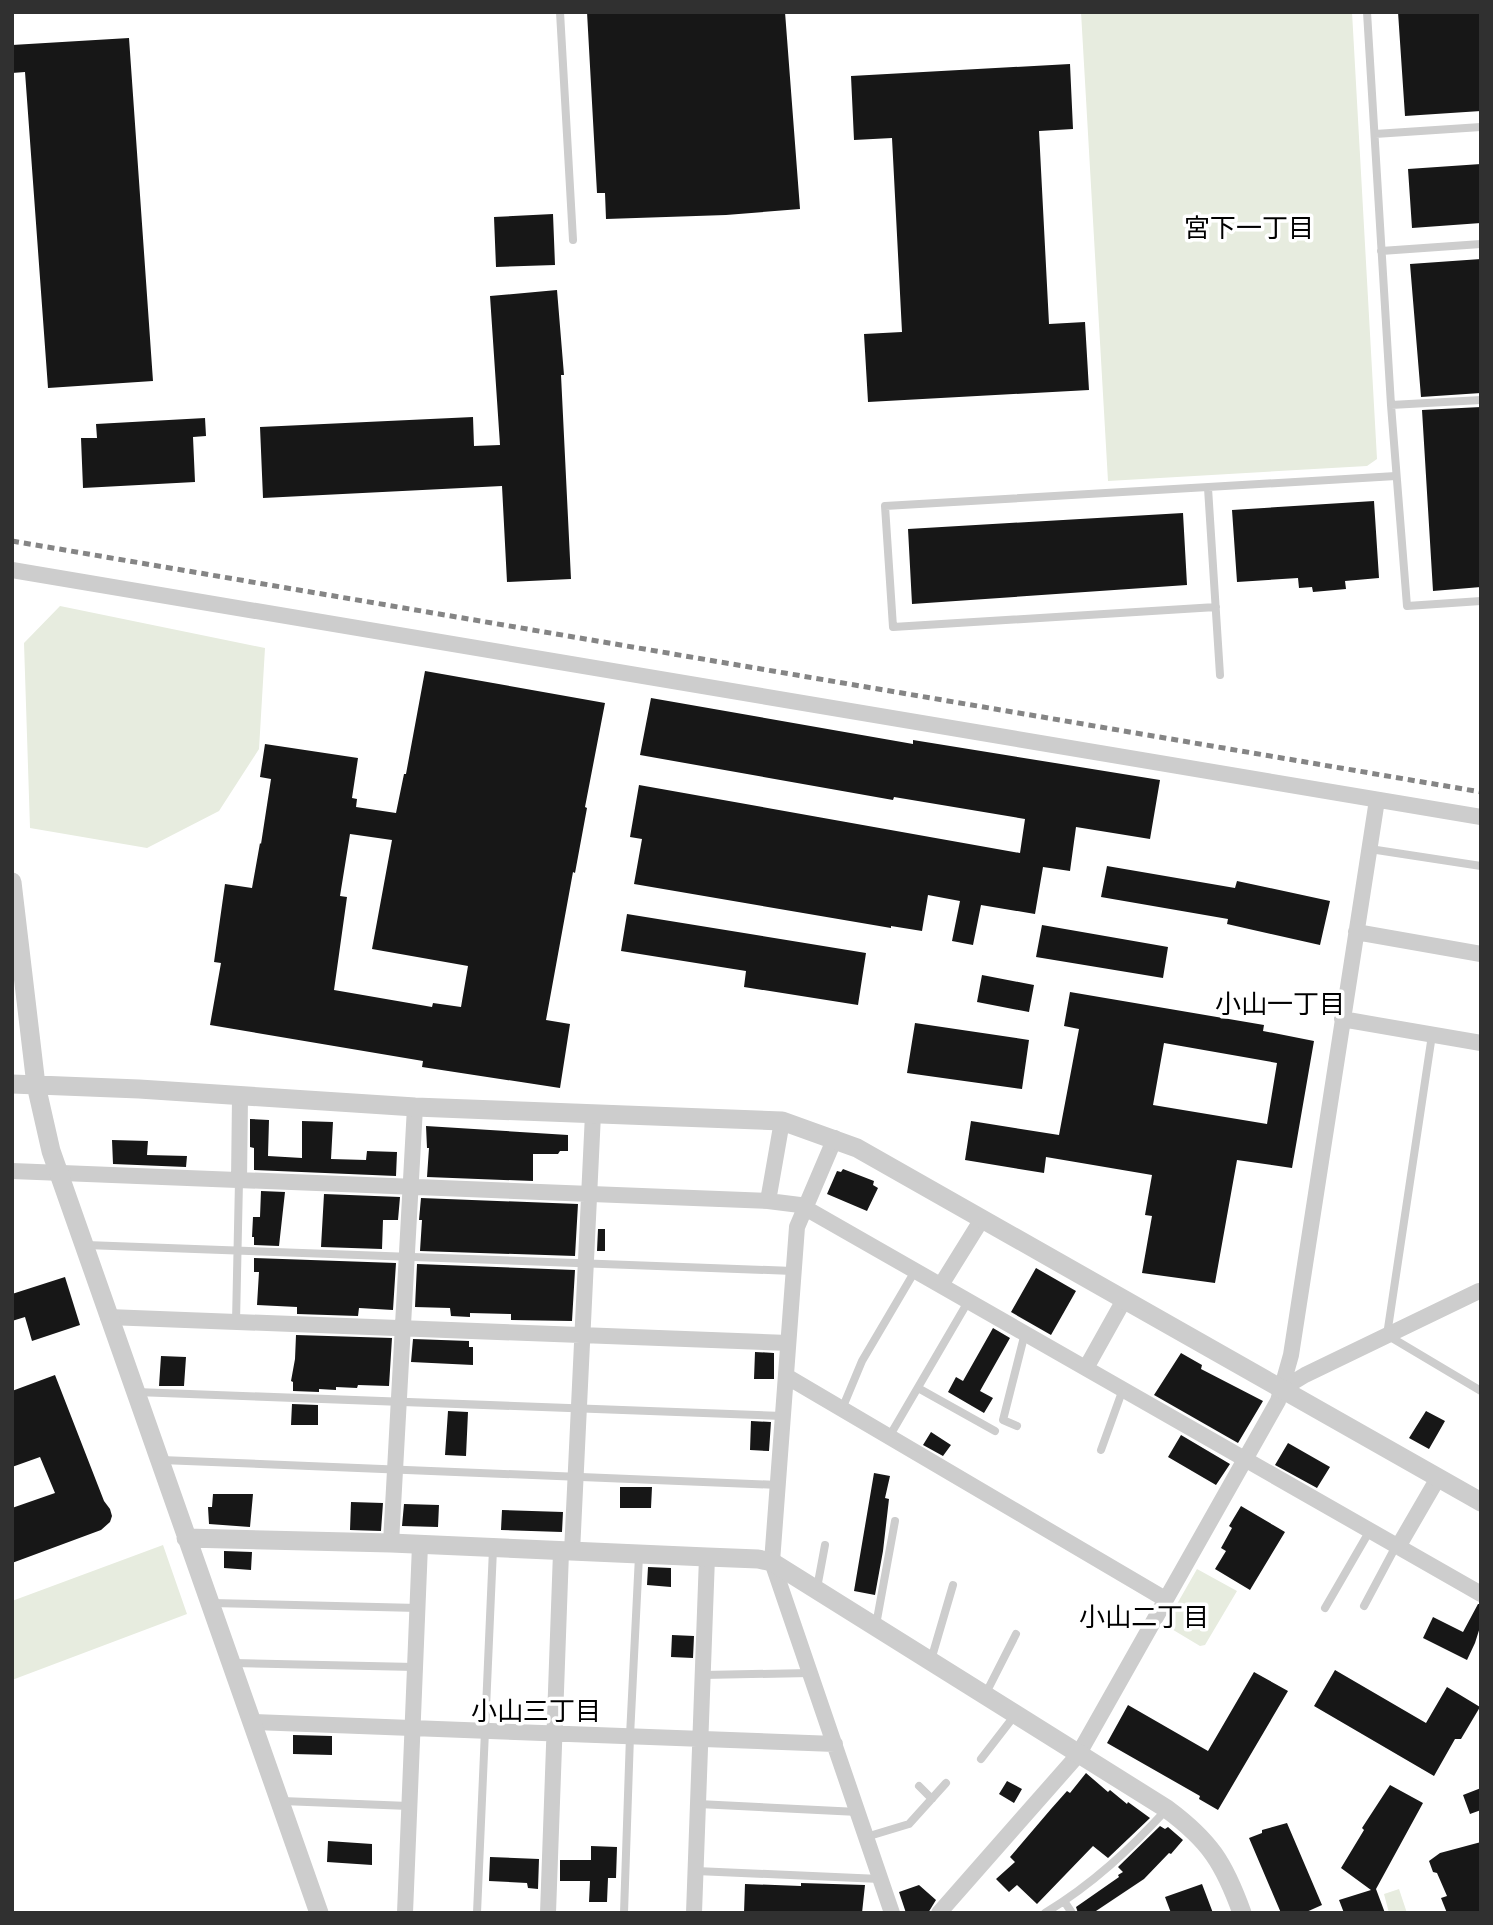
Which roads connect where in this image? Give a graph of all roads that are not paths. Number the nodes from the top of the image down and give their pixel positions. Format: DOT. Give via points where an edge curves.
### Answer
graph roads {
  1 [pos="560,12"];
  2 [pos="1367,12"];
  3 [pos="1481,127"];
  4 [pos="1375,134"];
  5 [pos="573,240"];
  6 [pos="1481,244"];
  7 [pos="1381,251"];
  8 [pos="1481,400"];
  9 [pos="1391,405"];
  10 [pos="1396,476"];
  11 [pos="1208,488"];
  12 [pos="12,570"];
  13 [pos="1481,601"];
  14 [pos="1216,607"];
  15 [pos="1220,675"];
  16 [pos="1377,800"];
  17 [pos="1481,817"];
  18 [pos="1369,849"];
  19 [pos="1481,866"];
  20 [pos="12,882"];
  21 [pos="1356,932"];
  22 [pos="1481,954"];
  23 [pos="1342,1019"];
  24 [pos="1432,1035"];
  25 [pos="1481,1043"];
  26 [pos="12,1084"];
  27 [pos="36,1085"];
  28 [pos="240,1097"];
  29 [pos="415,1107"];
  30 [pos="593,1114"];
  31 [pos="782,1121"];
  32 [pos="835,1138"];
  33 [pos="12,1171"];
  34 [pos="58,1173"];
  35 [pos="239,1181"];
  36 [pos="410,1188"];
  37 [pos="589,1195"];
  38 [pos="768,1201"];
  39 [pos="806,1208"];
  40 [pos="982,1219"];
  41 [pos="83,1245"];
  42 [pos="238,1251"];
  43 [pos="406,1257"];
  44 [pos="586,1263"];
  45 [pos="793,1271"];
  46 [pos="915,1271"];
  47 [pos="941,1285"];
  48 [pos="1480,1286"];
  49 [pos="969,1300"];
  50 [pos="1124,1300"];
  51 [pos="108,1317"];
  52 [pos="236,1322"];
  53 [pos="402,1328"];
  54 [pos="583,1334"];
  55 [pos="1024,1334"];
  56 [pos="1387,1335"];
  57 [pos="788,1343"];
  58 [pos="1086,1368"];
  59 [pos="786,1376"];
  60 [pos="918,1388"];
  61 [pos="1123,1389"];
  62 [pos="1282,1389"];
  63 [pos="1481,1391"];
  64 [pos="135,1392"];
  65 [pos="398,1402"];
  66 [pos="579,1408"];
  67 [pos="842,1409"];
  68 [pos="783,1416"];
  69 [pos="1017,1426"];
  70 [pos="995,1431"];
  71 [pos="889,1437"];
  72 [pos="1101,1450"];
  73 [pos="159,1460"];
  74 [pos="1245,1460"];
  75 [pos="395,1469"];
  76 [pos="576,1477"];
  77 [pos="1438,1478"];
  78 [pos="778,1485"];
  79 [pos="1480,1501"];
  80 [pos="895,1521"];
  81 [pos="1369,1532"];
  82 [pos="186,1538"];
  83 [pos="391,1543"];
  84 [pos="420,1545"];
  85 [pos="825,1545"];
  86 [pos="1397,1547"];
  87 [pos="493,1548"];
  88 [pos="566,1552"];
  89 [pos="639,1555"];
  90 [pos="707,1557"];
  91 [pos="772,1562"];
  92 [pos="953,1585"];
  93 [pos="816,1591"];
  94 [pos="1481,1594"];
  95 [pos="1165,1599"];
  96 [pos="209,1603"];
  97 [pos="1364,1606"];
  98 [pos="418,1608"];
  99 [pos="1325,1608"];
  100 [pos="875,1628"];
  101 [pos="1016,1634"];
  102 [pos="230,1662"];
  103 [pos="930,1663"];
  104 [pos="415,1667"];
  105 [pos="810,1673"];
  106 [pos="703,1675"];
  107 [pos="984,1696"];
  108 [pos="1015,1715"];
  109 [pos="251,1722"];
  110 [pos="413,1728"];
  111 [pos="485,1730"];
  112 [pos="554,1733"];
  113 [pos="630,1736"];
  114 [pos="701,1738"];
  115 [pos="835,1744"];
  116 [pos="1078,1755"];
  117 [pos="981,1759"];
  118 [pos="946,1783"];
  119 [pos="919,1786"];
  120 [pos="932,1799"];
  121 [pos="279,1801"];
  122 [pos="698,1804"];
  123 [pos="410,1806"];
  124 [pos="1167,1809"];
  125 [pos="858,1812"];
  126 [pos="866,1838"];
  127 [pos="696,1871"];
  128 [pos="880,1879"];
  129 [pos="1064,1901"];
  130 [pos="319,1913"];
  131 [pos="405,1913"];
  132 [pos="477,1913"];
  133 [pos="548,1913"];
  134 [pos="624,1913"];
  135 [pos="694,1913"];
  136 [pos="892,1913"];
  137 [pos="939,1913"];
  138 [pos="1045,1913"];
  139 [pos="1072,1913"];
  140 [pos="1242,1913"];
  1 -- 5 [label="lane"];
  2 -- 4 [label="lane"];
  3 -- 4 [label="lane"];
  4 -- 7 [label="lane"];
  6 -- 7 [label="lane"];
  7 -- 9 [label="lane"];
  8 -- 9 [label="lane"];
  9 -- 10 [label="lane"];
  10 -- 11 [label="lane"];
  10 -- 13 [label="lane" via="1407,606"];
  11 -- 14 [label="lane"];
  11 -- 14 [label="lane" via="885,506 894,627"];
  12 -- 16 [label="street"];
  14 -- 15 [label="lane"];
  16 -- 17 [label="street"];
  16 -- 18 [label="street"];
  18 -- 19 [label="lane"];
  18 -- 21 [label="street"];
  20 -- 27 [label="street"];
  21 -- 22 [label="street"];
  21 -- 23 [label="street"];
  23 -- 24 [label="street"];
  23 -- 62 [label="street"];
  24 -- 25 [label="street"];
  24 -- 56 [label="lane"];
  26 -- 27 [label="street"];
  27 -- 28 [label="street"];
  27 -- 34 [label="street"];
  28 -- 29 [label="street"];
  28 -- 35 [label="street"];
  29 -- 30 [label="street"];
  29 -- 36 [label="street"];
  30 -- 31 [label="street"];
  30 -- 37 [label="street"];
  31 -- 32 [label="street"];
  31 -- 38 [label="street"];
  32 -- 39 [label="street"];
  32 -- 40 [label="street"];
  33 -- 34 [label="street"];
  34 -- 35 [label="street"];
  34 -- 41 [label="street"];
  35 -- 36 [label="street"];
  35 -- 42 [label="lane"];
  36 -- 37 [label="street"];
  36 -- 43 [label="street"];
  37 -- 38 [label="street"];
  37 -- 44 [label="street"];
  38 -- 39 [label="street"];
  39 -- 45 [label="street" via="797,1227"];
  39 -- 46 [label="street"];
  40 -- 47 [label="street"];
  40 -- 50 [label="street"];
  41 -- 42 [label="lane"];
  41 -- 51 [label="street"];
  42 -- 43 [label="lane"];
  42 -- 52 [label="lane"];
  43 -- 44 [label="lane"];
  43 -- 53 [label="street"];
  44 -- 45 [label="lane"];
  44 -- 54 [label="street"];
  45 -- 57 [label="street"];
  46 -- 47 [label="street"];
  46 -- 67 [label="lane" via="862,1361"];
  47 -- 49 [label="street"];
  48 -- 56 [label="street"];
  49 -- 55 [label="street"];
  49 -- 60 [label="lane"];
  50 -- 58 [label="street"];
  50 -- 62 [label="street"];
  51 -- 52 [label="street"];
  51 -- 64 [label="street"];
  52 -- 53 [label="street"];
  53 -- 54 [label="street"];
  53 -- 65 [label="street"];
  54 -- 57 [label="street"];
  54 -- 66 [label="street"];
  55 -- 58 [label="street"];
  55 -- 69 [label="lane" via="1003,1420"];
  56 -- 62 [label="street"];
  56 -- 63 [label="lane"];
  57 -- 59 [label="street"];
  58 -- 61 [label="street"];
  59 -- 67 [label="street"];
  59 -- 68 [label="street"];
  60 -- 70 [label="lane"];
  60 -- 71 [label="lane"];
  61 -- 72 [label="lane"];
  61 -- 74 [label="street"];
  62 -- 74 [label="street"];
  62 -- 77 [label="street"];
  64 -- 65 [label="lane"];
  64 -- 73 [label="street"];
  65 -- 66 [label="lane"];
  65 -- 75 [label="street"];
  66 -- 68 [label="lane"];
  66 -- 76 [label="street"];
  67 -- 71 [label="street"];
  68 -- 78 [label="street"];
  71 -- 95 [label="street"];
  73 -- 75 [label="lane"];
  73 -- 82 [label="street"];
  74 -- 81 [label="street"];
  74 -- 95 [label="street"];
  75 -- 76 [label="lane"];
  75 -- 83 [label="street"];
  76 -- 78 [label="lane"];
  76 -- 88 [label="street"];
  77 -- 79 [label="street"];
  77 -- 86 [label="street"];
  78 -- 91 [label="street"];
  80 -- 100 [label="lane"];
  81 -- 86 [label="street"];
  81 -- 99 [label="lane"];
  82 -- 83 [label="street"];
  82 -- 96 [label="street"];
  83 -- 84 [label="street"];
  84 -- 87 [label="street"];
  84 -- 98 [label="street"];
  85 -- 93 [label="lane"];
  86 -- 94 [label="street"];
  86 -- 97 [label="lane"];
  87 -- 88 [label="street"];
  87 -- 111 [label="lane"];
  88 -- 89 [label="street"];
  88 -- 112 [label="street"];
  89 -- 90 [label="street"];
  89 -- 113 [label="lane"];
  90 -- 91 [label="street"];
  90 -- 106 [label="street"];
  91 -- 93 [label="street"];
  91 -- 105 [label="street"];
  92 -- 103 [label="lane"];
  93 -- 100 [label="street"];
  95 -- 116 [label="street"];
  96 -- 98 [label="lane"];
  96 -- 102 [label="street"];
  98 -- 104 [label="street"];
  100 -- 103 [label="street"];
  101 -- 107 [label="lane"];
  102 -- 104 [label="lane"];
  102 -- 109 [label="street"];
  103 -- 107 [label="street"];
  104 -- 110 [label="street"];
  105 -- 106 [label="lane"];
  105 -- 115 [label="street"];
  106 -- 114 [label="street"];
  107 -- 108 [label="street"];
  108 -- 116 [label="street"];
  108 -- 117 [label="lane"];
  109 -- 110 [label="street"];
  109 -- 121 [label="street"];
  110 -- 111 [label="street"];
  110 -- 123 [label="street"];
  111 -- 112 [label="street"];
  111 -- 132 [label="lane"];
  112 -- 113 [label="street"];
  112 -- 133 [label="street"];
  113 -- 114 [label="street"];
  113 -- 134 [label="lane"];
  114 -- 115 [label="street"];
  114 -- 122 [label="street"];
  115 -- 125 [label="street"];
  116 -- 124 [label="street"];
  116 -- 137 [label="street"];
  118 -- 120 [label="lane"];
  119 -- 120 [label="lane"];
  120 -- 126 [label="lane" via="909,1824"];
  121 -- 123 [label="lane"];
  121 -- 130 [label="street"];
  122 -- 125 [label="lane"];
  122 -- 127 [label="street"];
  123 -- 131 [label="street"];
  124 -- 129 [label="lane" via="1126,1853"];
  124 -- 140 [label="street" via="1212,1848"];
  125 -- 126 [label="street"];
  126 -- 128 [label="street"];
  127 -- 128 [label="lane"];
  127 -- 135 [label="street"];
  128 -- 136 [label="street"];
  129 -- 138 [label="lane"];
  129 -- 139 [label="lane"];
}
